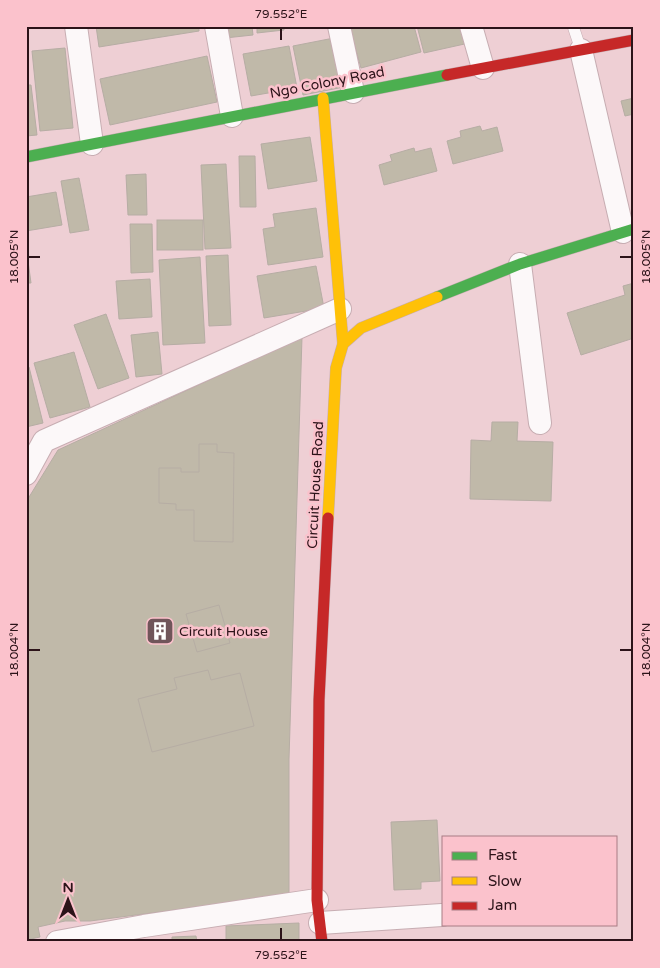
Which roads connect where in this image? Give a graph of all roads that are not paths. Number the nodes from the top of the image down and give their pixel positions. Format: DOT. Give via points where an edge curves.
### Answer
graph roads {
  1 [pos="76,26"];
  2 [pos="216,26"];
  3 [pos="339,26"];
  4 [pos="471,26"];
  5 [pos="573,26"];
  6 [pos="634,40"];
  7 [pos="581,50"];
  8 [pos="483,68"];
  9 [pos="353,92"];
  10 [pos="323,98"];
  11 [pos="232,116"];
  12 [pos="92,144"];
  13 [pos="26,157"];
  14 [pos="628,231"];
  15 [pos="520,264"];
  16 [pos="340,309"];
  17 [pos="343,344"];
  18 [pos="540,423"];
  19 [pos="35,443"];
  20 [pos="26,474"];
  21 [pos="317,900"];
  22 [pos="442,915"];
  23 [pos="321,932"];
  24 [pos="144,934"];
  25 [pos="57,942"];
  1 -- 12 [label="street"];
  2 -- 11 [label="street"];
  3 -- 9 [label="street"];
  4 -- 8 [label="street"];
  5 -- 7 [label="lane"];
  6 -- 7 [label="street, Ngo Colony Road"];
  7 -- 8 [label="street, Ngo Colony Road"];
  7 -- 14 [label="street"];
  8 -- 9 [label="street, Ngo Colony Road"];
  9 -- 10 [label="street, Ngo Colony Road"];
  10 -- 11 [label="street, Ngo Colony Road"];
  10 -- 16 [label="street"];
  11 -- 12 [label="street, Ngo Colony Road"];
  12 -- 13 [label="street, Ngo Colony Road"];
  14 -- 15 [label="street"];
  15 -- 17 [label="street" via="361,328"];
  15 -- 18 [label="street"];
  16 -- 17 [label="street"];
  16 -- 19 [label="street"];
  17 -- 21 [label="street, Circuit House Road" via="336,368 319,700"];
  19 -- 20 [label="street"];
  21 -- 23 [label="street, Circuit House Road"];
  21 -- 24 [label="street"];
  22 -- 23 [label="street"];
  24 -- 25 [label="street"];
}
